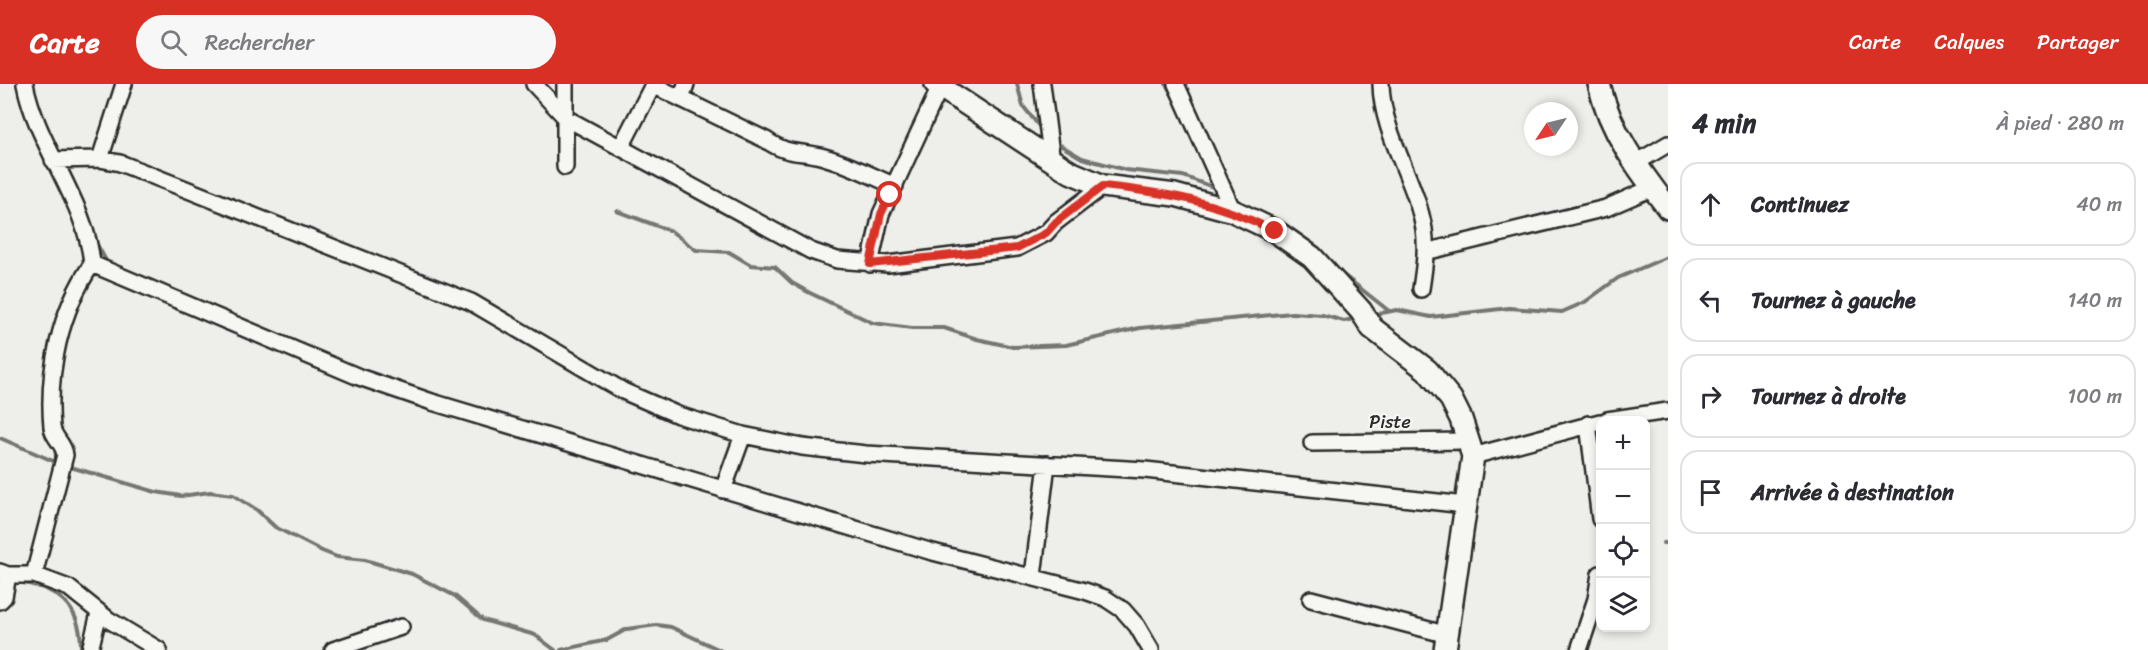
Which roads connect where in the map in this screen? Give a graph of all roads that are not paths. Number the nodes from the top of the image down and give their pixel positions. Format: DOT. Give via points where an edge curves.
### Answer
graph roads {
  1 [pos="25,84"];
  2 [pos="123,84"];
  3 [pos="534,84"];
  4 [pos="565,84"];
  5 [pos="1042,84"];
  6 [pos="1176,84"];
  7 [pos="1381,84"];
  8 [pos="1599,84"];
  9 [pos="938,85"];
  10 [pos="683,91"];
  11 [pos="566,118"];
  12 [pos="1668,144"];
  13 [pos="621,147"];
  14 [pos="100,159"];
  15 [pos="53,160"];
  16 [pos="1052,162"];
  17 [pos="1634,164"];
  18 [pos="565,167"];
  19 [pos="896,186"];
  20 [pos="1103,186"];
  21 [pos="1652,188"];
  22 [pos="1668,208"];
  23 [pos="1233,211"];
  24 [pos="1425,252"];
  25 [pos="92,264"];
  26 [pos="870,264"];
  27 [pos="1421,289"];
  28 [pos="1668,411"];
  29 [pos="1634,416"];
  30 [pos="1594,423"];
  31 [pos="743,435"];
  32 [pos="1312,442"];
  33 [pos="1470,449"];
  34 [pos="1047,464"];
  35 [pos="1597,470"];
  36 [pos="723,490"];
  37 [pos="1465,505"];
  38 [pos="4,574"];
  39 [pos="34,575"];
  40 [pos="1033,576"];
  41 [pos="1599,578"];
  42 [pos="1311,598"];
  43 [pos="0,601"];
  44 [pos="99,613"];
  45 [pos="401,627"];
  46 [pos="1446,642"];
  47 [pos="90,650"];
  48 [pos="159,650"];
  49 [pos="333,650"];
  50 [pos="1151,650"];
  51 [pos="1579,650"];
  1 -- 15 [label="street"];
  2 -- 14 [label="street"];
  3 -- 11 [label="street"];
  4 -- 11 [label="street"];
  5 -- 16 [label="street"];
  6 -- 23 [label="street"];
  7 -- 24 [label="street" via="1386,115 1421,216"];
  8 -- 17 [label="main road" via="1608,113"];
  9 -- 16 [label="main road"];
  9 -- 19 [label="street"];
  10 -- 13 [label="street" via="653,85"];
  10 -- 19 [label="street" via="782,151 826,158"];
  11 -- 13 [label="street"];
  11 -- 18 [label="street"];
  12 -- 17 [label="street"];
  13 -- 26 [label="street" via="811,251 837,260"];
  14 -- 15 [label="street"];
  14 -- 31 [label="street" via="120,163 471,302 623,391 678,415"];
  15 -- 25 [label="street" via="86,233"];
  16 -- 20 [label="main road"];
  17 -- 21 [label="main road"];
  19 -- 26 [label="street" via="881,214"];
  20 -- 23 [label="main road" via="1175,195"];
  20 -- 26 [label="street" via="1046,233 1017,248"];
  21 -- 22 [label="main road"];
  21 -- 24 [label="street" via="1606,208"];
  23 -- 33 [label="main road" via="1275,231 1312,257 1366,319 1427,370 1451,399"];
  24 -- 27 [label="street"];
  25 -- 36 [label="street" via="359,377"];
  25 -- 39 [label="street" via="70,303 55,362 52,429 65,455"];
  28 -- 29 [label="street"];
  30 -- 33 [label="street, Piste"];
  30 -- 35 [label="street"];
  31 -- 34 [label="street" via="866,454"];
  31 -- 36 [label="street"];
  32 -- 33 [label="street, Piste"];
  33 -- 37 [label="main road"];
  34 -- 37 [label="street" via="1145,470"];
  34 -- 40 [label="street"];
  36 -- 40 [label="street" via="929,551"];
  37 -- 46 [label="main road"];
  38 -- 39 [label="street"];
  38 -- 43 [label="street" via="4,597"];
  39 -- 44 [label="street" via="69,588"];
  40 -- 50 [label="street" via="1105,598 1123,610"];
  41 -- 51 [label="street"];
  42 -- 46 [label="street"];
  44 -- 47 [label="street"];
  44 -- 48 [label="street"];
  45 -- 49 [label="street"];
}
